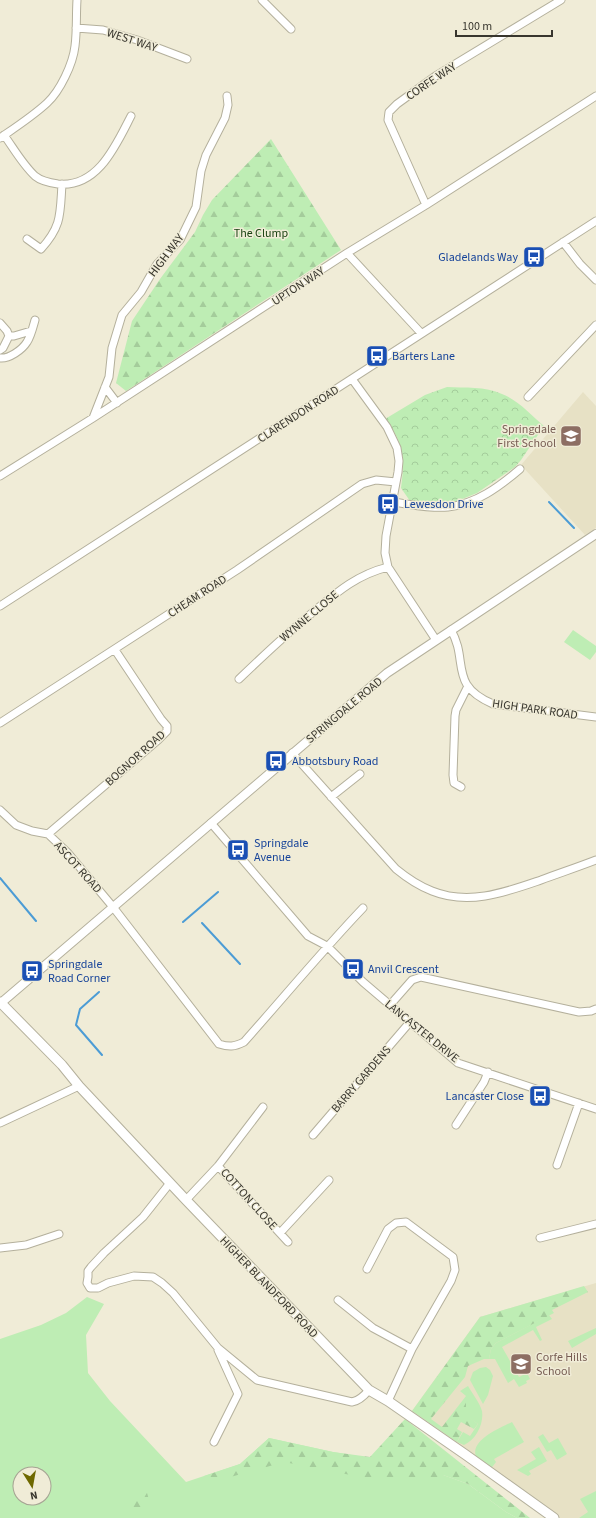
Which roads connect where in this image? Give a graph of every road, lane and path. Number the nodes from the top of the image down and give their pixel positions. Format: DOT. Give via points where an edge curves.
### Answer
graph roads {
  1 [pos="77,0"];
  2 [pos="262,0"];
  3 [pos="561,0"];
  4 [pos="76,28"];
  5 [pos="291,28"];
  6 [pos="190,51"];
  7 [pos="228,96"];
  8 [pos="596,96"];
  9 [pos="131,116"];
  10 [pos="2,136"];
  11 [pos="62,184"];
  12 [pos="426,204"];
  13 [pos="596,221"];
  14 [pos="27,239"];
  15 [pos="563,242"];
  16 [pos="347,254"];
  17 [pos="596,280"];
  18 [pos="35,320"];
  19 [pos="0,323"];
  20 [pos="596,325"];
  21 [pos="31,331"];
  22 [pos="421,334"];
  23 [pos="9,336"];
  24 [pos="0,350"];
  25 [pos="0,358"];
  26 [pos="352,379"];
  27 [pos="105,387"];
  28 [pos="528,397"];
  29 [pos="117,403"];
  30 [pos="93,418"];
  31 [pos="520,469"];
  32 [pos="0,476"];
  33 [pos="396,482"];
  34 [pos="392,502"];
  35 [pos="596,534"];
  36 [pos="388,568"];
  37 [pos="0,606"];
  38 [pos="451,630"];
  39 [pos="436,640"];
  40 [pos="115,650"];
  41 [pos="239,679"];
  42 [pos="468,686"];
  43 [pos="596,717"];
  44 [pos="0,723"];
  45 [pos="292,753"];
  46 [pos="360,774"];
  47 [pos="461,787"];
  48 [pos="331,798"];
  49 [pos="0,810"];
  50 [pos="211,823"];
  51 [pos="48,834"];
  52 [pos="596,860"];
  53 [pos="113,907"];
  54 [pos="363,908"];
  55 [pos="327,946"];
  56 [pos="0,1003"];
  57 [pos="390,1005"];
  58 [pos="596,1009"];
  59 [pos="410,1022"];
  60 [pos="488,1072"];
  61 [pos="79,1086"];
  62 [pos="579,1103"];
  63 [pos="263,1107"];
  64 [pos="596,1109"];
  65 [pos="0,1123"];
  66 [pos="456,1125"];
  67 [pos="312,1135"];
  68 [pos="558,1165"];
  69 [pos="218,1166"];
  70 [pos="329,1180"];
  71 [pos="170,1183"];
  72 [pos="186,1200"];
  73 [pos="596,1224"];
  74 [pos="280,1233"];
  75 [pos="59,1234"];
  76 [pos="540,1238"];
  77 [pos="288,1242"];
  78 [pos="0,1248"];
  79 [pos="367,1269"];
  80 [pos="338,1300"];
  81 [pos="352,1302"];
  82 [pos="346,1307"];
  83 [pos="218,1348"];
  84 [pos="412,1348"];
  85 [pos="369,1390"];
  86 [pos="388,1401"];
  87 [pos="214,1442"];
  88 [pos="554,1518"];
  1 -- 4 [label="street"];
  2 -- 5 [label="street"];
  3 -- 12 [label="street, CORFE WAY" via="437,75 389,112 388,120"];
  4 -- 6 [label="street, WEST WAY" via="103,30 137,40 186,61"];
  4 -- 10 [label="street" via="74,54 59,88 48,102"];
  7 -- 27 [label="street, HIGH WAY" via="225,118 206,155 201,171 196,207 180,240 157,264 141,292 122,315 112,348 109,377"];
  8 -- 12 [label="street, UPTON WAY"];
  9 -- 11 [label="street" via="110,156 96,172 77,183"];
  10 -- 11 [label="street" via="36,177 50,183"];
  11 -- 14 [label="street" via="60,212 52,236 41,250"];
  12 -- 16 [label="street, UPTON WAY"];
  13 -- 15 [label="street, CLARENDON ROAD"];
  15 -- 17 [label="street"];
  15 -- 22 [label="street, CLARENDON ROAD"];
  16 -- 22 [label="street"];
  16 -- 29 [label="street, UPTON WAY"];
  18 -- 21 [label="street"];
  19 -- 23 [label="street"];
  20 -- 28 [label="street"];
  21 -- 23 [label="street"];
  21 -- 25 [label="street" via="22,348 7,358"];
  22 -- 26 [label="street, CLARENDON ROAD"];
  23 -- 24 [label="street"];
  26 -- 33 [label="street" via="387,426 397,448 399,461"];
  26 -- 37 [label="street, CLARENDON ROAD"];
  27 -- 29 [label="street"];
  27 -- 30 [label="street, HIGH WAY"];
  29 -- 30 [label="street, UPTON WAY"];
  30 -- 32 [label="street, UPTON WAY"];
  31 -- 34 [label="street" via="494,489 461,505 433,507"];
  33 -- 34 [label="street"];
  33 -- 40 [label="street, CHEAM ROAD" via="376,480 362,484"];
  34 -- 36 [label="street" via="386,536 385,553"];
  35 -- 38 [label="street, SPRINGDALE ROAD"];
  36 -- 39 [label="street"];
  36 -- 41 [label="street, WYNNE CLOSE" via="373,571 343,587 282,637"];
  38 -- 39 [label="street, SPRINGDALE ROAD"];
  38 -- 42 [label="street, HIGH PARK ROAD" via="458,646 462,677"];
  39 -- 45 [label="street, SPRINGDALE ROAD" via="387,673"];
  40 -- 44 [label="street, CHEAM ROAD"];
  40 -- 51 [label="street, BOGNOR ROAD" via="167,726 166,731"];
  42 -- 43 [label="street, HIGH PARK ROAD" via="480,698 493,704"];
  42 -- 47 [label="street" via="455,716 453,774 454,783"];
  45 -- 48 [label="street"];
  45 -- 50 [label="street, SPRINGDALE ROAD"];
  46 -- 48 [label="street"];
  48 -- 52 [label="street" via="396,869 423,887 446,895 471,898 498,894"];
  49 -- 51 [label="street, ASCOT ROAD" via="16,825"];
  50 -- 53 [label="street, SPRINGDALE ROAD"];
  50 -- 55 [label="street" via="308,936"];
  51 -- 53 [label="street, ASCOT ROAD" via="67,852"];
  53 -- 55 [label="street" via="219,1044 228,1047 244,1042"];
  53 -- 56 [label="street, SPRINGDALE ROAD"];
  54 -- 55 [label="street"];
  55 -- 57 [label="street, LANCASTER DRIVE" via="362,982"];
  56 -- 61 [label="main road, HIGHER BLANDFORD ROAD" via="62,1065"];
  57 -- 58 [label="street" via="412,980 421,977 579,1012"];
  57 -- 59 [label="street, LANCASTER DRIVE"];
  59 -- 60 [label="street, LANCASTER DRIVE" via="458,1063"];
  59 -- 67 [label="street, BARRY GARDENS"];
  60 -- 62 [label="street, LANCASTER DRIVE"];
  60 -- 66 [label="street"];
  61 -- 65 [label="street"];
  61 -- 71 [label="main road, HIGHER BLANDFORD ROAD"];
  62 -- 64 [label="street, LANCASTER DRIVE"];
  62 -- 68 [label="street"];
  63 -- 69 [label="street, COTTON CLOSE"];
  69 -- 72 [label="street, COTTON CLOSE"];
  69 -- 74 [label="street, COTTON CLOSE"];
  70 -- 74 [label="street, COTTON CLOSE"];
  71 -- 72 [label="main road, HIGHER BLANDFORD ROAD"];
  71 -- 83 [label="street" via="143,1217 96,1261 88,1271 88,1283 90,1288 94,1289 134,1276 153,1277 174,1292"];
  72 -- 85 [label="main road, HIGHER BLANDFORD ROAD"];
  73 -- 76 [label="street"];
  74 -- 77 [label="street, COTTON CLOSE"];
  75 -- 78 [label="street" via="26,1245"];
  79 -- 84 [label="street" via="371,1254 396,1222 406,1222 453,1257 455,1270 451,1281"];
  80 -- 82 [label="street"];
  81 -- 82 [label="street"];
  82 -- 84 [label="street" via="373,1328"];
  83 -- 85 [label="street" via="256,1380 352,1402 356,1402"];
  83 -- 87 [label="street" via="238,1394"];
  84 -- 86 [label="street"];
  85 -- 86 [label="main road, HIGHER BLANDFORD ROAD"];
  86 -- 88 [label="main road, HIGHER BLANDFORD ROAD"];
}
